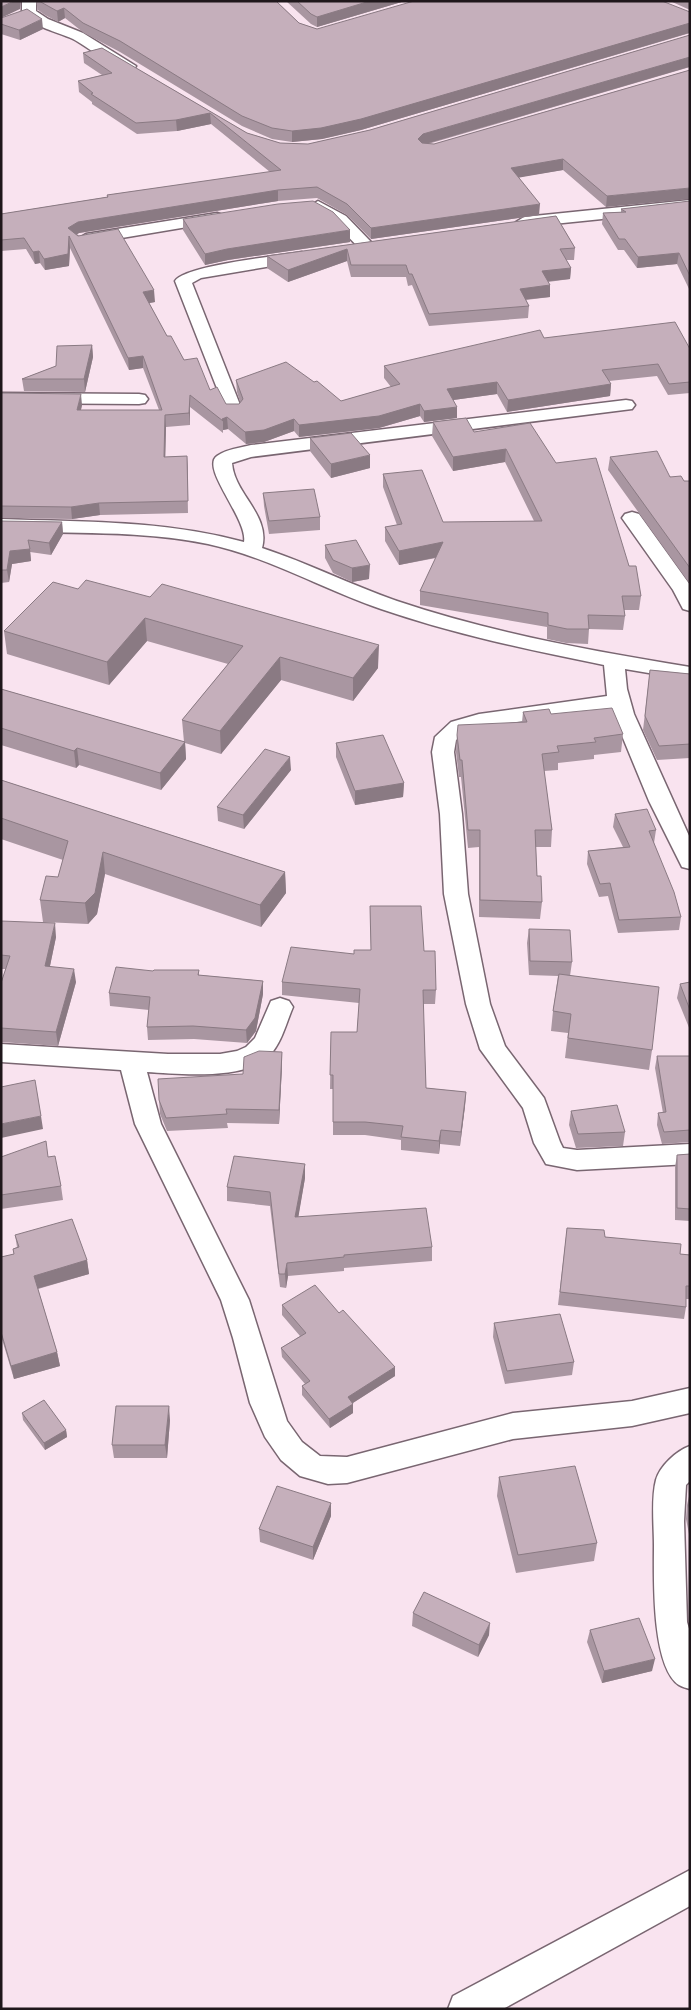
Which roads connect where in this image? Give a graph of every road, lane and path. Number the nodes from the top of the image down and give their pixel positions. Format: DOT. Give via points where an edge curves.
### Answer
graph roads {
  1 [pos="25,10"];
  2 [pos="142,73"];
  3 [pos="690,205"];
  4 [pos="298,206"];
  5 [pos="234,215"];
  6 [pos="505,225"];
  7 [pos="79,240"];
  8 [pos="385,243"];
  9 [pos="366,246"];
  10 [pos="348,249"];
  11 [pos="321,253"];
  12 [pos="1,398"];
  13 [pos="139,399"];
  14 [pos="626,405"];
  15 [pos="233,410"];
  16 [pos="632,518"];
  17 [pos="1,525"];
  18 [pos="251,551"];
  19 [pos="690,605"];
  20 [pos="615,662"];
  21 [pos="690,674"];
  22 [pos="618,701"];
  23 [pos="690,861"];
  24 [pos="280,1007"];
  25 [pos="1,1054"];
  26 [pos="132,1062"];
  27 [pos="690,1154"];
  28 [pos="690,1400"];
  29 [pos="690,1459"];
  30 [pos="690,1674"];
  31 [pos="690,1887"];
  32 [pos="466,2009"];
  1 -- 2 [label="street"];
  3 -- 6 [label="street"];
  4 -- 9 [label="street" via="317,205 340,219"];
  5 -- 7 [label="street"];
  8 -- 9 [label="street"];
  9 -- 10 [label="street"];
  11 -- 15 [label="street" via="197,274 183,281"];
  12 -- 13 [label="street"];
  14 -- 18 [label="street" via="229,456 222,465 229,485 255,531"];
  16 -- 19 [label="street"];
  17 -- 18 [label="street" via="151,530 186,534"];
  18 -- 20 [label="street" via="408,611 492,635"];
  20 -- 21 [label="street"];
  20 -- 22 [label="street"];
  22 -- 23 [label="street" via="663,808"];
  22 -- 27 [label="street" via="479,721 459,727 446,737 443,752 456,894 478,1004 488,1036 501,1061 535,1105 547,1143 555,1156 577,1160"];
  24 -- 26 [label="street" via="264,1044 254,1055 220,1062"];
  25 -- 26 [label="street"];
  26 -- 28 [label="street" via="148,1124 236,1300 246,1327 265,1407 284,1445 304,1463 345,1472 499,1429 650,1411"];
  29 -- 30 [label="street" via="671,1481 669,1521 671,1622 682,1663"];
  31 -- 32 [label="street"];
}
